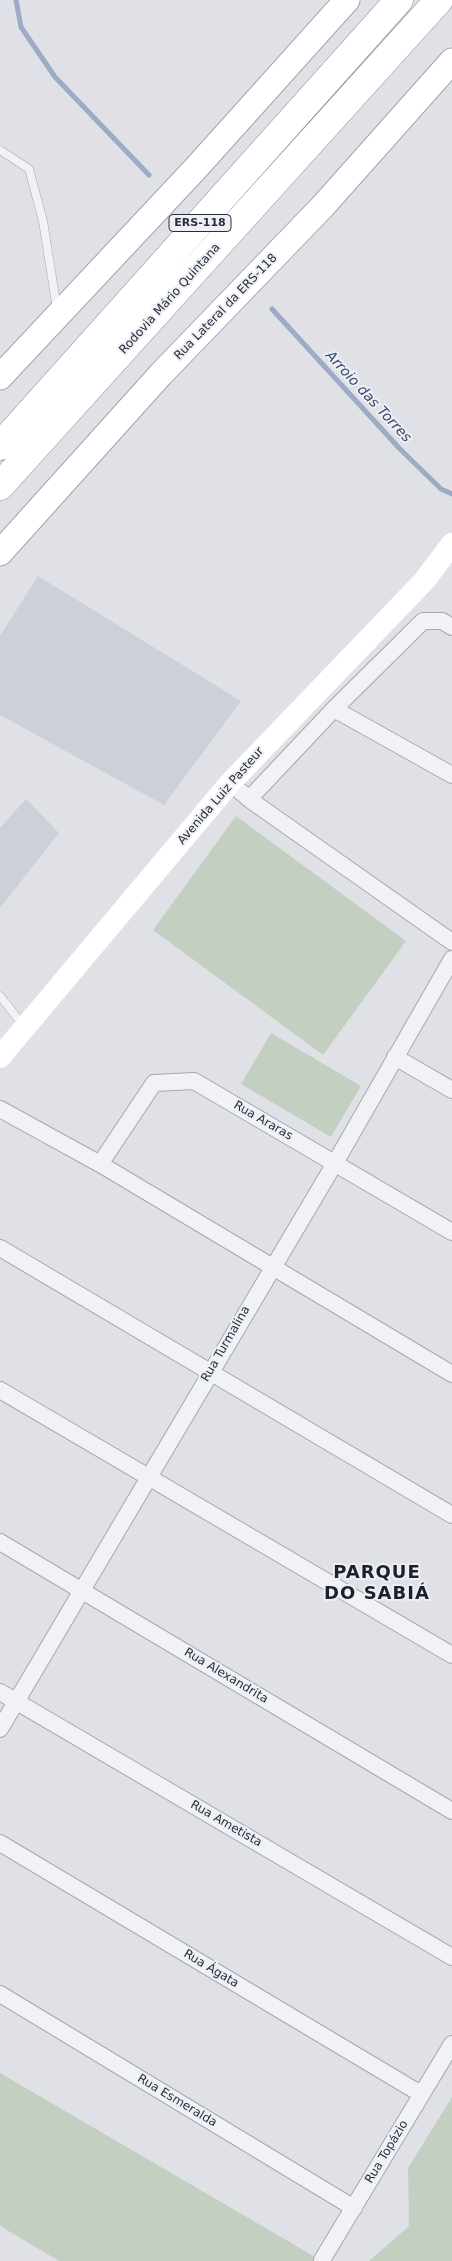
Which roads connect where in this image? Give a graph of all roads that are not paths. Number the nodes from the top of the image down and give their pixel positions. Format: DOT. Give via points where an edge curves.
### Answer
graph roads {
  1 [pos="347,0"];
  2 [pos="399,0"];
  3 [pos="439,0"];
  4 [pos="452,61"];
  5 [pos="0,150"];
  6 [pos="58,316"];
  7 [pos="0,377"];
  8 [pos="0,446"];
  9 [pos="0,486"];
  10 [pos="452,544"];
  11 [pos="0,553"];
  12 [pos="452,627"];
  13 [pos="334,709"];
  14 [pos="452,775"];
  15 [pos="230,783"];
  16 [pos="249,799"];
  17 [pos="452,942"];
  18 [pos="452,959"];
  19 [pos="0,996"];
  20 [pos="25,1028"];
  21 [pos="0,1057"];
  22 [pos="395,1058"];
  23 [pos="452,1090"];
  24 [pos="0,1110"];
  25 [pos="335,1163"];
  26 [pos="100,1164"];
  27 [pos="452,1232"];
  28 [pos="0,1248"];
  29 [pos="271,1267"];
  30 [pos="210,1372"];
  31 [pos="452,1374"];
  32 [pos="0,1390"];
  33 [pos="149,1476"];
  34 [pos="452,1515"];
  35 [pos="0,1542"];
  36 [pos="82,1590"];
  37 [pos="452,1655"];
  38 [pos="0,1692"];
  39 [pos="17,1701"];
  40 [pos="0,1729"];
  41 [pos="452,1811"];
  42 [pos="0,1843"];
  43 [pos="452,1957"];
  44 [pos="0,1994"];
  45 [pos="452,2044"];
  46 [pos="422,2094"];
  47 [pos="354,2208"];
  48 [pos="322,2260"];
  1 -- 6 [label="main road"];
  2 -- 8 [label="highway, ERS-118"];
  3 -- 9 [label="highway, Rodovia Mário Quintana / ERS-118"];
  4 -- 11 [label="main road, Rua Lateral da ERS-118" via="323,206 162,374"];
  5 -- 6 [label="lane" via="29,169 43,221"];
  6 -- 7 [label="main road"];
  10 -- 15 [label="main road, Avenida Luiz Pasteur" via="424,581"];
  12 -- 13 [label="street" via="442,621 423,621"];
  13 -- 14 [label="street"];
  13 -- 16 [label="street"];
  15 -- 16 [label="street"];
  15 -- 20 [label="main road, Avenida Luiz Pasteur"];
  16 -- 17 [label="street"];
  18 -- 22 [label="street, Rua Turmalina"];
  19 -- 20 [label="lane"];
  20 -- 21 [label="main road, Avenida Luiz Pasteur"];
  22 -- 23 [label="street"];
  22 -- 25 [label="street, Rua Turmalina"];
  24 -- 26 [label="street"];
  25 -- 26 [label="street, Rua Araras" via="194,1081 154,1083"];
  25 -- 27 [label="street, Rua Araras"];
  25 -- 29 [label="street, Rua Turmalina"];
  26 -- 29 [label="street"];
  28 -- 30 [label="street"];
  29 -- 30 [label="street, Rua Turmalina"];
  29 -- 31 [label="street"];
  30 -- 33 [label="street, Rua Turmalina"];
  30 -- 34 [label="street"];
  32 -- 33 [label="street"];
  33 -- 36 [label="street, Rua Turmalina"];
  33 -- 37 [label="street"];
  35 -- 36 [label="street, Rua Alexandrita"];
  36 -- 39 [label="street, Rua Turmalina"];
  36 -- 41 [label="street, Rua Alexandrita"];
  38 -- 39 [label="street, Rua Ametista"];
  39 -- 40 [label="street, Rua Turmalina"];
  39 -- 43 [label="street, Rua Ametista"];
  42 -- 46 [label="street, Rua Ágata"];
  44 -- 47 [label="street, Rua Esmeralda"];
  45 -- 46 [label="street, Rua Topázio"];
  46 -- 47 [label="street, Rua Topázio"];
  47 -- 48 [label="street, Rua Topázio"];
}
